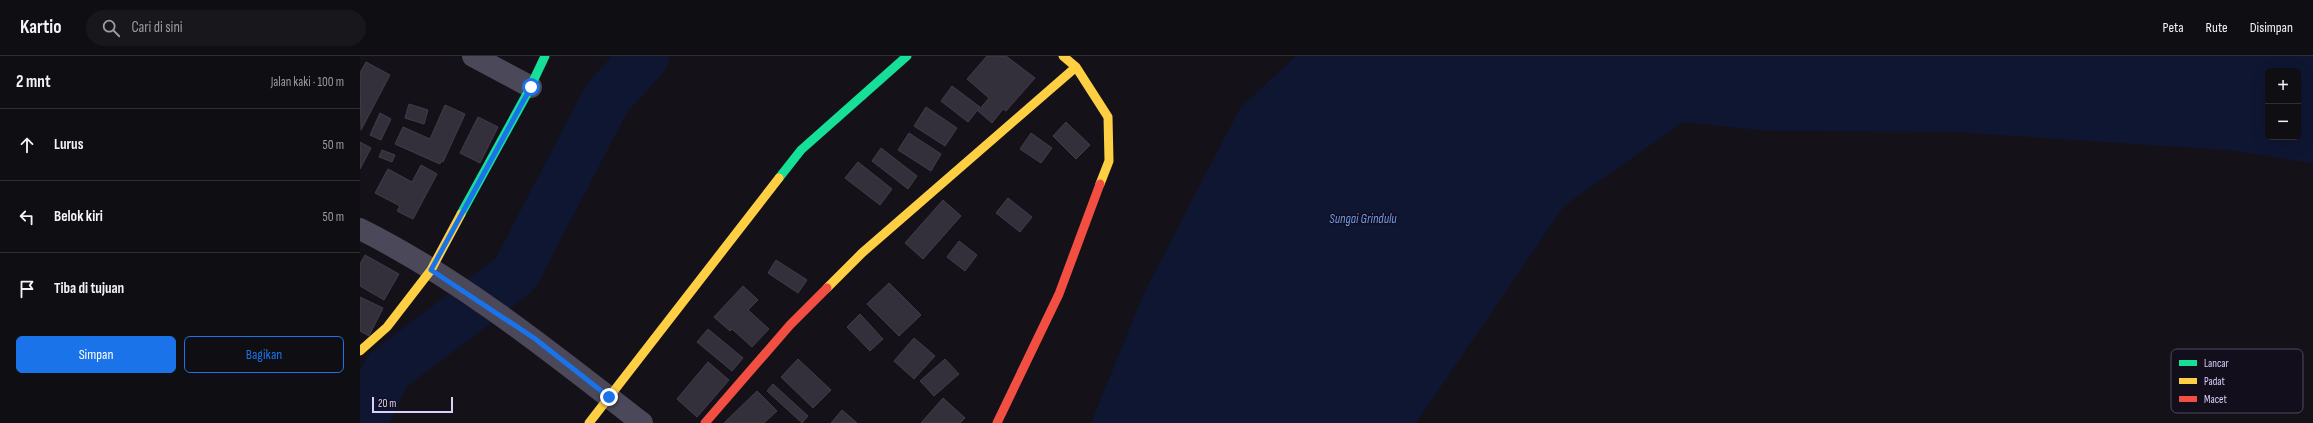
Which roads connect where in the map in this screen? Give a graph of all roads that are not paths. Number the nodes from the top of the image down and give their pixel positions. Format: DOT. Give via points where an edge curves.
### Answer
graph roads {
  1 [pos="473,56"];
  2 [pos="545,56"];
  3 [pos="907,56"];
  4 [pos="1064,56"];
  5 [pos="1076,67"];
  6 [pos="531,87"];
  7 [pos="360,229"];
  8 [pos="437,274"];
  9 [pos="360,351"];
  10 [pos="609,397"];
  11 [pos="589,423"];
  12 [pos="642,423"];
  13 [pos="705,423"];
  14 [pos="997,423"];
  1 -- 6 [label="street"];
  2 -- 6 [label="street"];
  3 -- 10 [label="street" via="801,150"];
  4 -- 5 [label="street"];
  5 -- 13 [label="street" via="862,253 790,325"];
  5 -- 14 [label="street" via="1108,116 1109,161 1059,294"];
  6 -- 8 [label="street"];
  7 -- 8 [label="street" via="390,244"];
  8 -- 9 [label="street" via="387,327"];
  8 -- 10 [label="street" via="534,338"];
  10 -- 11 [label="street"];
  10 -- 12 [label="street"];
}
